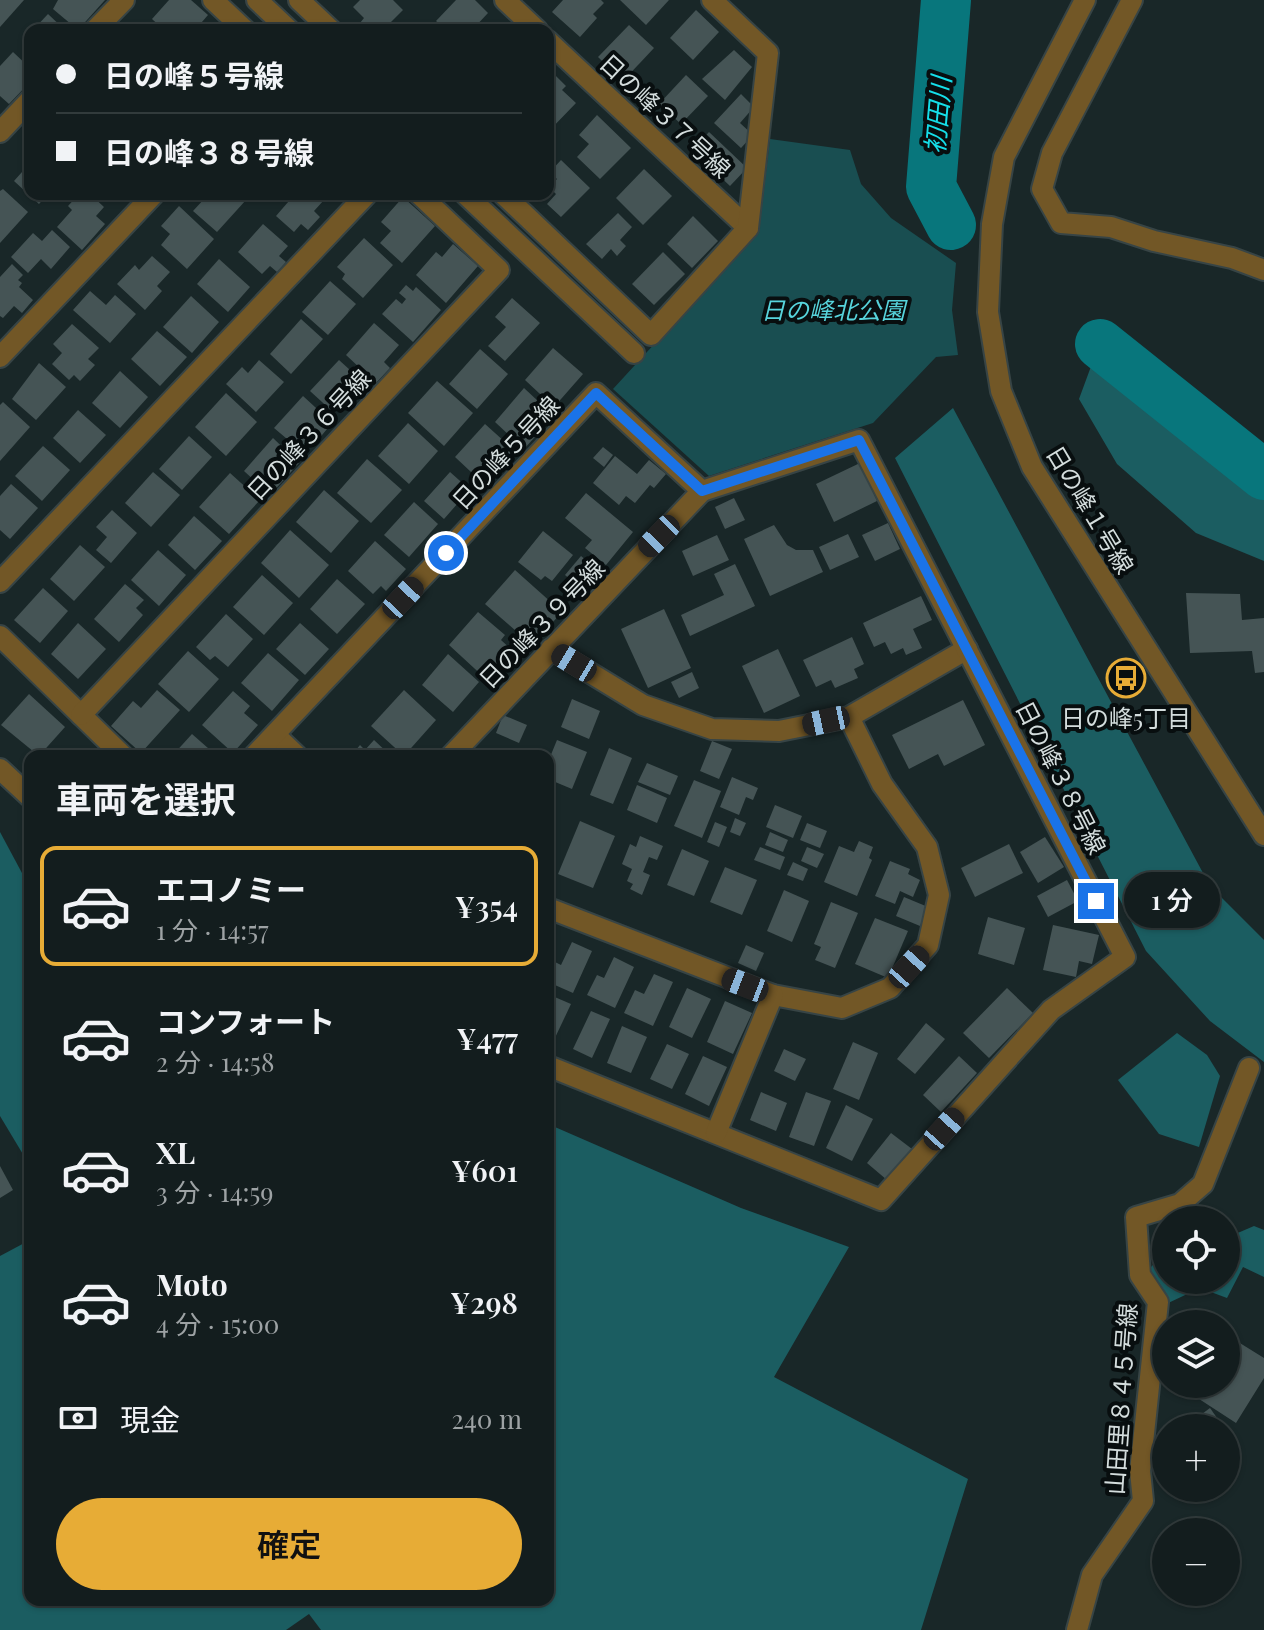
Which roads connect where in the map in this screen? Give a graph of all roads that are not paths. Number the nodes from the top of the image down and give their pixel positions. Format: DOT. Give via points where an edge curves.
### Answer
graph roads {
  1 [pos="124,0"];
  2 [pos="213,0"];
  3 [pos="257,0"];
  4 [pos="299,0"];
  5 [pos="505,0"];
  6 [pos="712,0"];
  7 [pos="1085,0"];
  8 [pos="1132,0"];
  9 [pos="101,24"];
  10 [pos="239,24"];
  11 [pos="283,24"];
  12 [pos="325,24"];
  13 [pos="531,24"];
  14 [pos="554,47"];
  15 [pos="24,106"];
  16 [pos="0,132"];
  17 [pos="148,200"];
  18 [pos="361,200"];
  19 [pos="425,200"];
  20 [pos="471,200"];
  21 [pos="509,200"];
  22 [pos="748,228"];
  23 [pos="1264,270"];
  24 [pos="634,353"];
  25 [pos="0,357"];
  26 [pos="702,491"];
  27 [pos="0,582"];
  28 [pos="0,636"];
  29 [pos="551,649"];
  30 [pos="967,649"];
  31 [pos="81,715"];
  32 [pos="849,717"];
  33 [pos="275,735"];
  34 [pos="117,750"];
  35 [pos="260,750"];
  36 [pos="291,750"];
  37 [pos="457,750"];
  38 [pos="0,769"];
  39 [pos="24,791"];
  40 [pos="1264,835"];
  41 [pos="554,910"];
  42 [pos="773,995"];
  43 [pos="554,1068"];
  44 [pos="1249,1068"];
  45 [pos="716,1133"];
  46 [pos="1077,1630"];
  1 -- 9 [label="street"];
  2 -- 10 [label="street"];
  3 -- 11 [label="street"];
  4 -- 12 [label="street"];
  5 -- 13 [label="street"];
  6 -- 22 [label="street" via="768,53"];
  7 -- 40 [label="street, 日の峰１号線" via="1004,157 992,224 988,312 1001,391 1032,467"];
  8 -- 23 [label="street" via="1052,153 1042,189 1061,223 1111,227"];
  14 -- 22 [label="street, 日の峰３７号線"];
  15 -- 16 [label="street"];
  17 -- 25 [label="street"];
  18 -- 27 [label="street"];
  19 -- 31 [label="street, 日の峰３６号線" via="499,270"];
  20 -- 24 [label="street"];
  21 -- 22 [label="street" via="651,335"];
  26 -- 29 [label="street, 日の峰３９号線"];
  26 -- 30 [label="street, 日の峰３８号線" via="859,440"];
  26 -- 33 [label="street, 日の峰５号線" via="596,393"];
  28 -- 31 [label="street"];
  29 -- 32 [label="street" via="643,705 712,729 779,731"];
  29 -- 37 [label="street, 日の峰３９号線"];
  30 -- 32 [label="street"];
  30 -- 45 [label="street, 日の峰３８号線" via="1125,957 1051,1010 881,1200"];
  31 -- 34 [label="street"];
  32 -- 42 [label="street" via="882,784 927,847 939,895 928,945 890,988 842,1008"];
  33 -- 35 [label="street, 日の峰５号線"];
  33 -- 36 [label="street"];
  38 -- 39 [label="street"];
  41 -- 42 [label="street"];
  42 -- 45 [label="street"];
  43 -- 45 [label="street, 日の峰３８号線"];
  44 -- 46 [label="street, 山田里８４５号線" via="1203,1184 1180,1204 1136,1217 1140,1275 1158,1302 1140,1471 1143,1501 1092,1575"];
}
